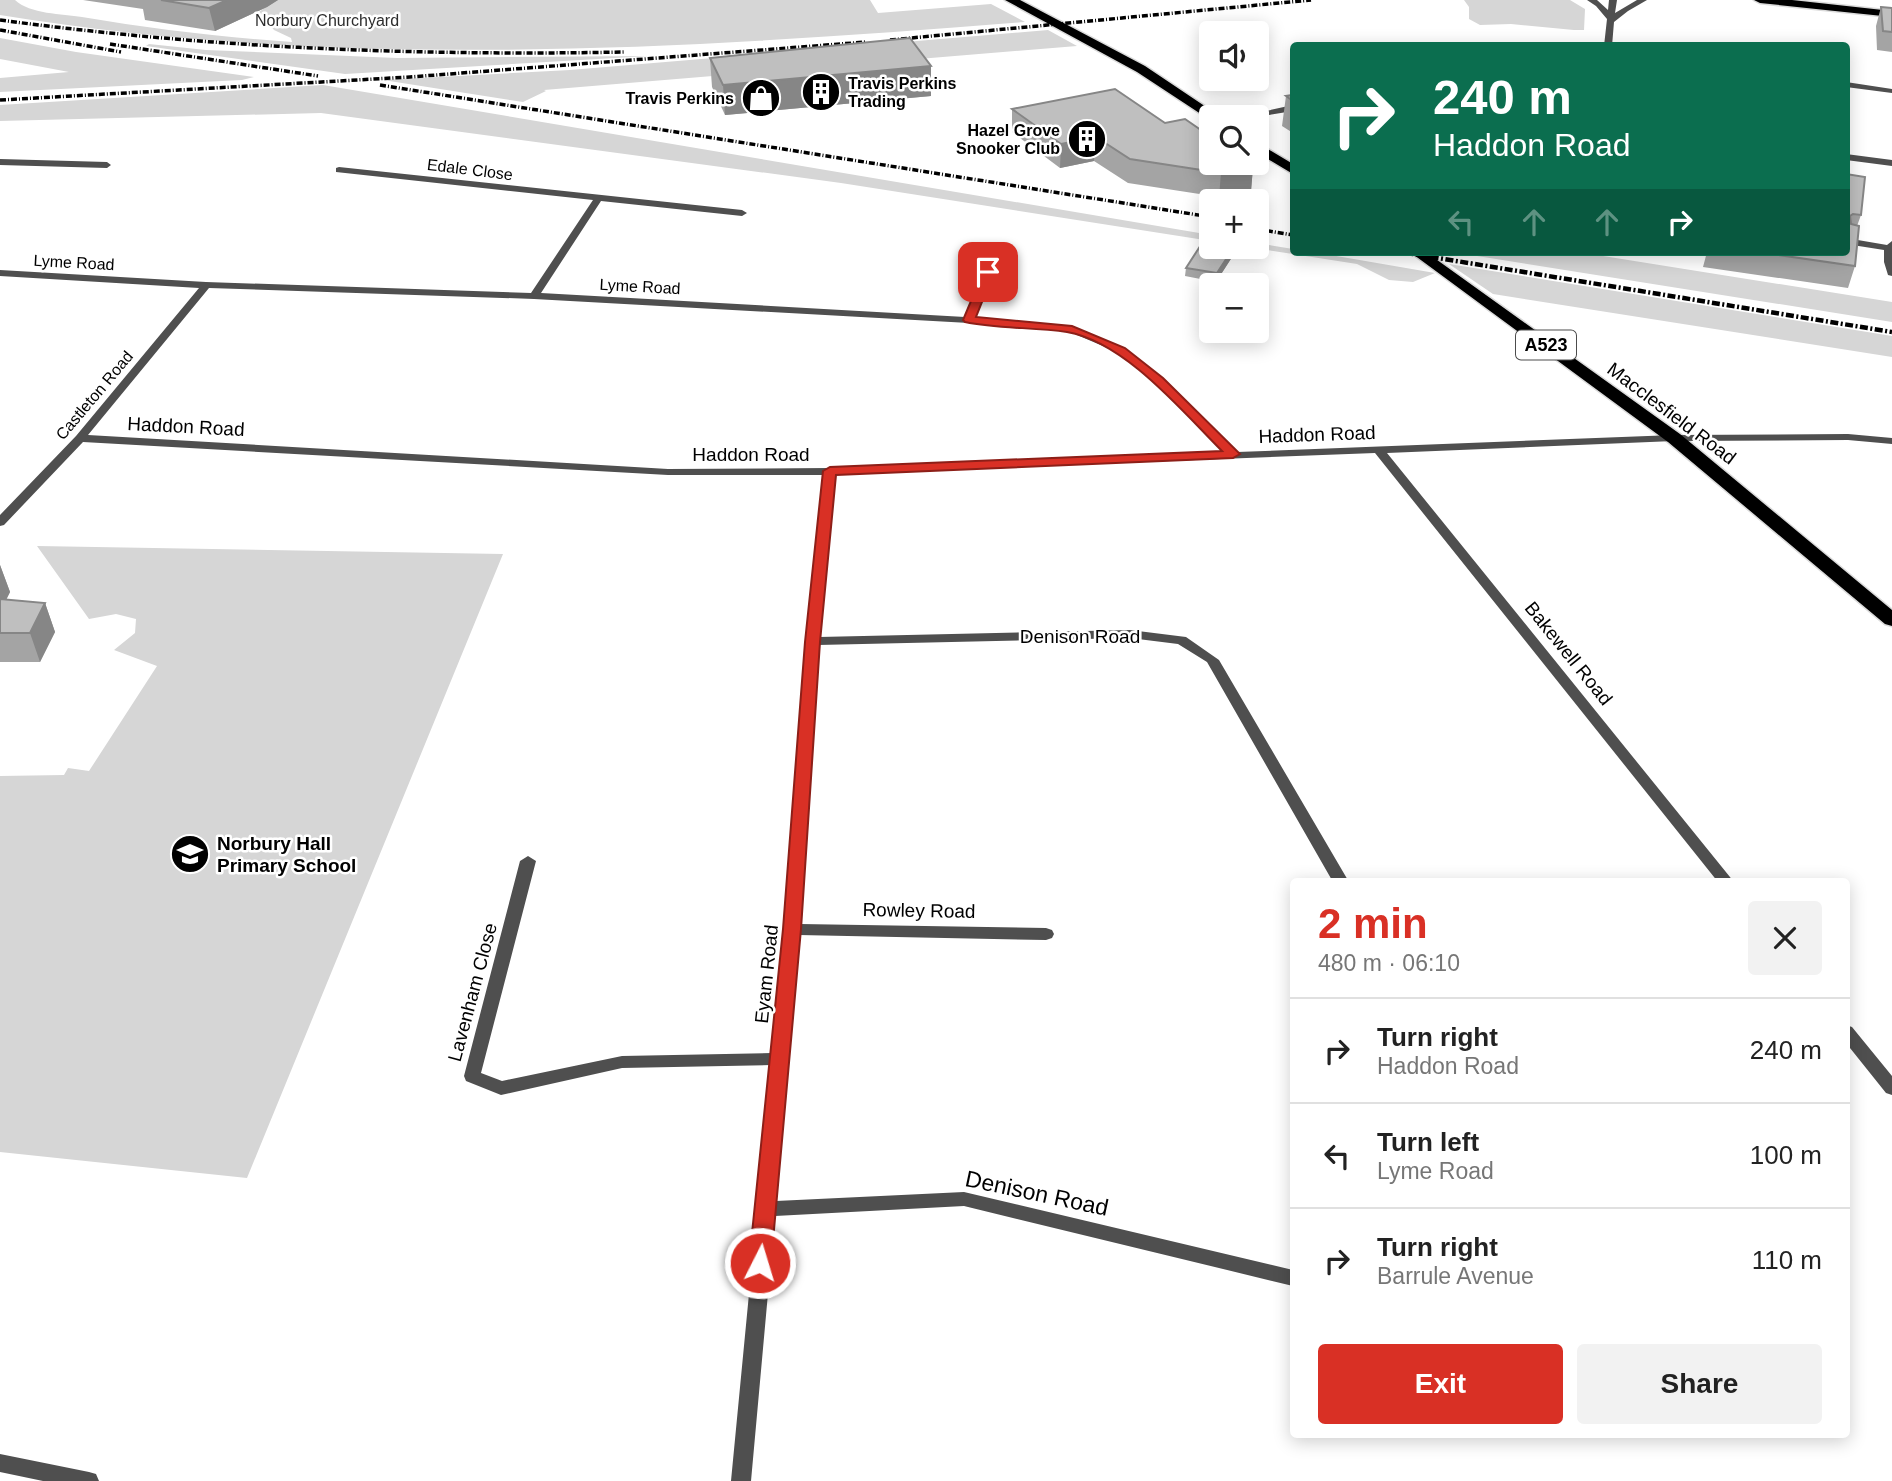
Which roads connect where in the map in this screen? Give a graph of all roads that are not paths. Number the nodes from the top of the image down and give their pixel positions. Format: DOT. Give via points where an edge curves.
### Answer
graph roads {
  1 [pos="1011,0"];
  2 [pos="1591,0"];
  3 [pos="1613,0"];
  4 [pos="1640,0"];
  5 [pos="1760,0"];
  6 [pos="1892,15"];
  7 [pos="1612,20"];
  8 [pos="1609,42"];
  9 [pos="1850,85"];
  10 [pos="1892,91"];
  11 [pos="1199,107"];
  12 [pos="1290,109"];
  13 [pos="1269,112"];
  14 [pos="1269,154"];
  15 [pos="1850,158"];
  16 [pos="0,162"];
  17 [pos="1892,163"];
  18 [pos="107,164"];
  19 [pos="1290,168"];
  20 [pos="339,170"];
  21 [pos="598,199"];
  22 [pos="742,213"];
  23 [pos="1850,241"];
  24 [pos="1890,246"];
  25 [pos="997,249"];
  26 [pos="1423,256"];
  27 [pos="1892,273"];
  28 [pos="0,274"];
  29 [pos="206,285"];
  30 [pos="534,296"];
  31 [pos="969,320"];
  32 [pos="80,438"];
  33 [pos="1674,438"];
  34 [pos="1892,441"];
  35 [pos="1379,450"];
  36 [pos="1233,454"];
  37 [pos="830,471"];
  38 [pos="0,522"];
  39 [pos="1892,620"];
  40 [pos="812,642"];
  41 [pos="528,861"];
  42 [pos="1339,878"];
  43 [pos="1723,878"];
  44 [pos="792,929"];
  45 [pos="1046,934"];
  46 [pos="1850,1036"];
  47 [pos="779,1059"];
  48 [pos="1892,1088"];
  49 [pos="765,1209"];
  50 [pos="1290,1277"];
  51 [pos="0,1463"];
  52 [pos="89,1481"];
  53 [pos="741,1481"];
  1 -- 11 [label="highway" via="1141,69"];
  2 -- 7 [label="street"];
  3 -- 7 [label="street"];
  4 -- 7 [label="street"];
  5 -- 6 [label="highway"];
  7 -- 8 [label="street"];
  9 -- 10 [label="street"];
  12 -- 13 [label="street"];
  14 -- 19 [label="highway"];
  15 -- 17 [label="street"];
  16 -- 18 [label="street"];
  20 -- 21 [label="street, Edale Close"];
  21 -- 22 [label="street, Edale Close"];
  21 -- 30 [label="street"];
  23 -- 24 [label="street"];
  24 -- 27 [label="street"];
  25 -- 31 [label="street"];
  26 -- 33 [label="highway, Macclesfield Road / A523"];
  28 -- 29 [label="street, Lyme Road"];
  29 -- 30 [label="street, Lyme Road"];
  29 -- 32 [label="street, Castleton Road"];
  30 -- 31 [label="street, Lyme Road"];
  31 -- 36 [label="street, Lyme Road" via="1072,329 1121,350"];
  32 -- 37 [label="street, Haddon Road" via="668,472"];
  32 -- 38 [label="street, Castleton Road"];
  33 -- 34 [label="street, Haddon Road"];
  33 -- 35 [label="street, Haddon Road"];
  33 -- 39 [label="highway, Macclesfield Road / A523"];
  35 -- 36 [label="street, Haddon Road"];
  35 -- 43 [label="street, Bakewell Road"];
  36 -- 37 [label="street, Haddon Road"];
  37 -- 40 [label="street, Eyam Road"];
  40 -- 42 [label="street, Denison Road" via="1130,634 1181,640 1212,660"];
  40 -- 44 [label="street, Eyam Road"];
  41 -- 47 [label="street, Lavenham Close" via="472,1076 501,1088 622,1062"];
  44 -- 45 [label="street, Rowley Road"];
  44 -- 47 [label="street, Eyam Road"];
  46 -- 48 [label="street"];
  47 -- 49 [label="street, Eyam Road"];
  49 -- 50 [label="street, Denison Road" via="964,1199"];
  49 -- 53 [label="street, Eyam Road"];
  51 -- 52 [label="street"];
}
